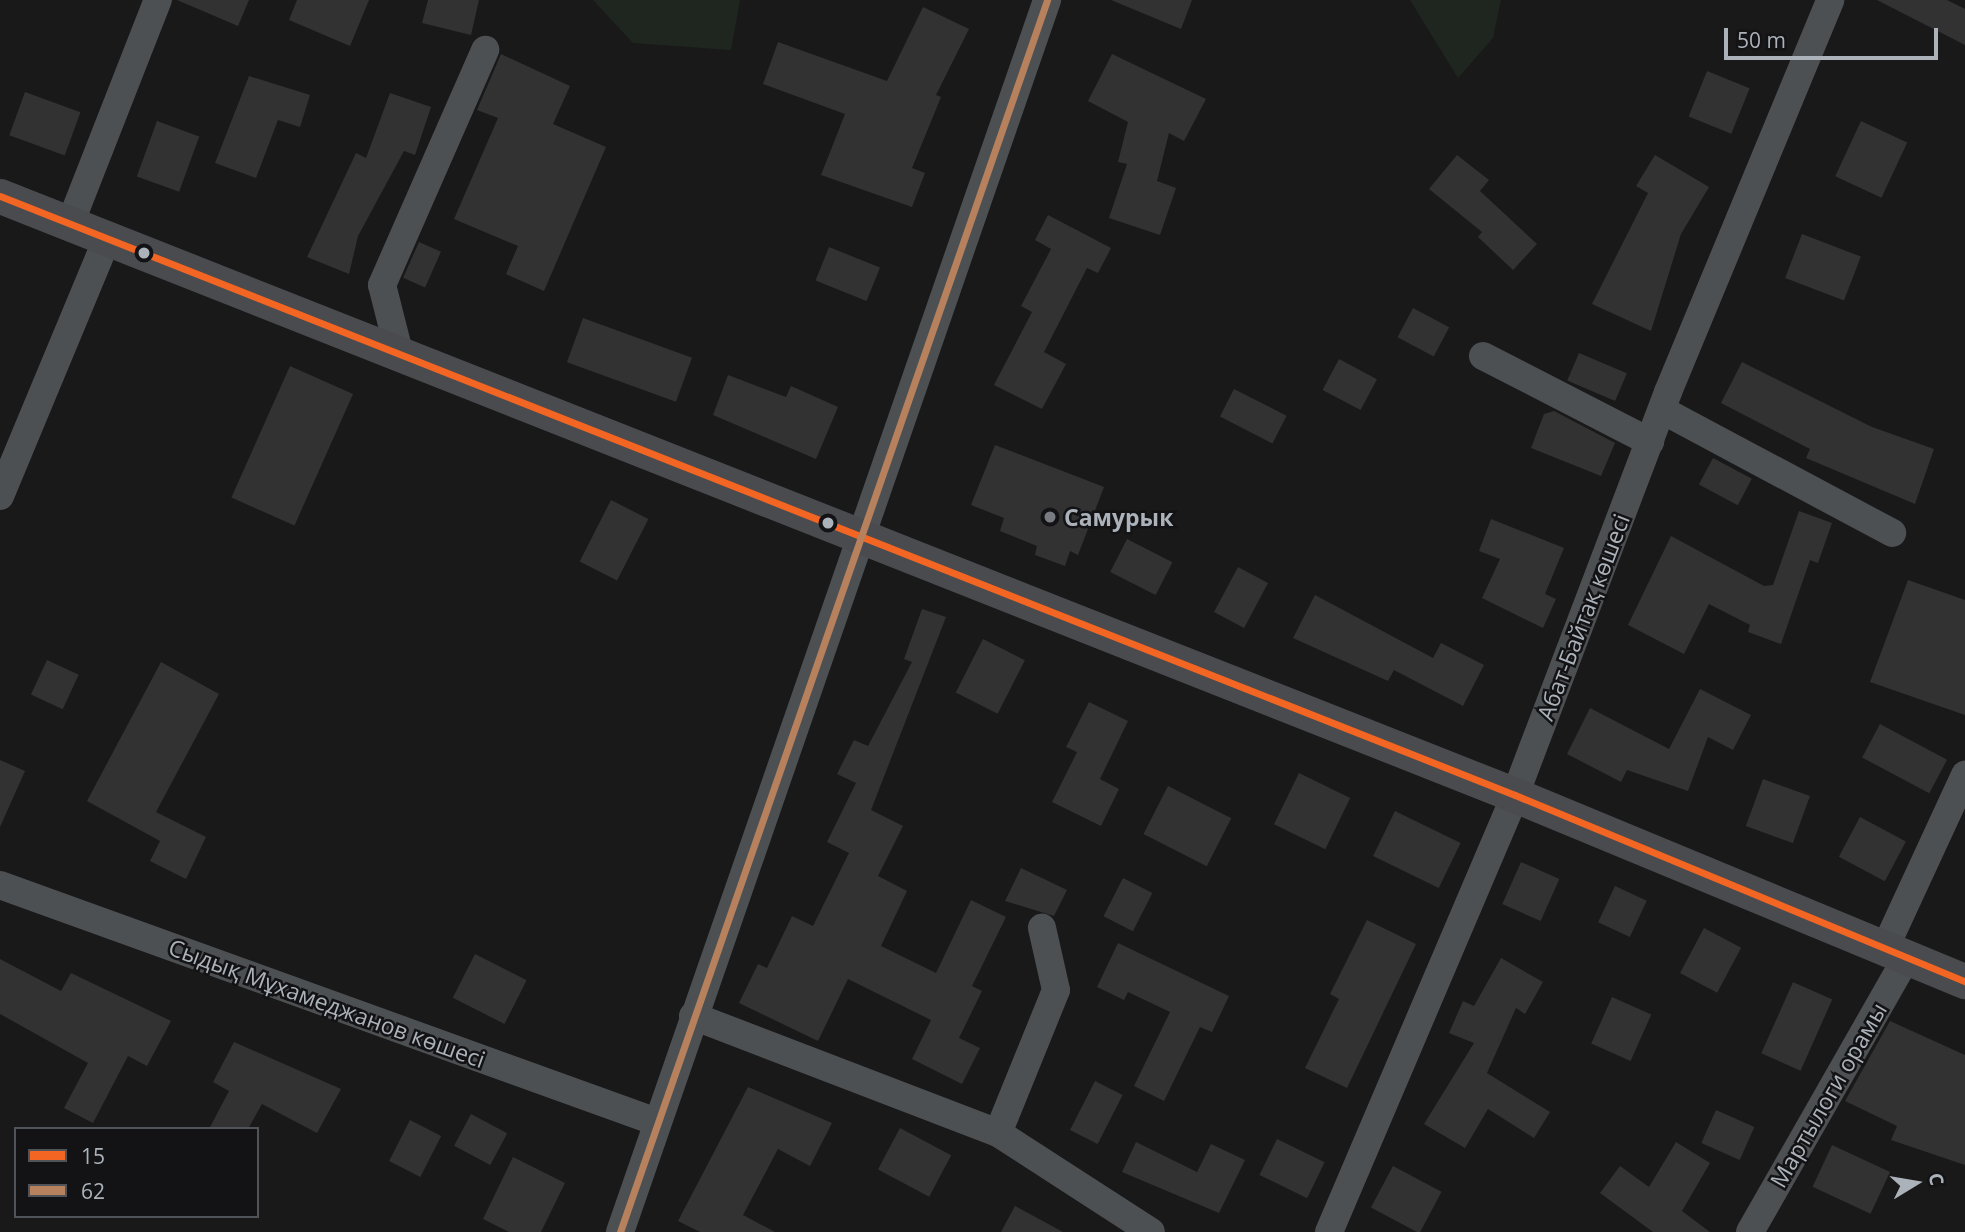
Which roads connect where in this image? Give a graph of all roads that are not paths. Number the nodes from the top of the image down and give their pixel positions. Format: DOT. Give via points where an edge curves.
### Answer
graph roads {
  1 [pos="158,0"];
  2 [pos="1047,0"];
  3 [pos="1830,0"];
  4 [pos="485,50"];
  5 [pos="0,196"];
  6 [pos="70,224"];
  7 [pos="107,239"];
  8 [pos="400,356"];
  9 [pos="1483,356"];
  10 [pos="1662,410"];
  11 [pos="1650,442"];
  12 [pos="0,496"];
  13 [pos="1892,533"];
  14 [pos="862,541"];
  15 [pos="1965,775"];
  16 [pos="1515,795"];
  17 [pos="0,885"];
  18 [pos="1042,928"];
  19 [pos="1896,953"];
  20 [pos="1965,981"];
  21 [pos="693,1016"];
  22 [pos="654,1121"];
  23 [pos="998,1133"];
  24 [pos="620,1232"];
  25 [pos="1151,1232"];
  26 [pos="1329,1232"];
  27 [pos="1750,1232"];
  1 -- 6 [label="street"];
  2 -- 14 [label="street"];
  3 -- 10 [label="street, Абат-Байтақ көшесі"];
  4 -- 8 [label="street" via="382,285"];
  5 -- 6 [label="main road"];
  6 -- 7 [label="main road"];
  7 -- 8 [label="main road"];
  7 -- 12 [label="street"];
  8 -- 14 [label="main road"];
  9 -- 11 [label="street"];
  10 -- 11 [label="street, Абат-Байтақ көшесі"];
  10 -- 13 [label="street"];
  11 -- 16 [label="street, Абат-Байтақ көшесі"];
  14 -- 16 [label="main road"];
  14 -- 21 [label="street"];
  15 -- 19 [label="street, Мартылоги орамы"];
  16 -- 19 [label="main road"];
  16 -- 26 [label="street, Абат-Байтақ көшесі"];
  17 -- 22 [label="street, Сыдық Мұхамеджанов көшесі"];
  18 -- 23 [label="street" via="1056,990"];
  19 -- 20 [label="main road"];
  19 -- 27 [label="street, Мартылоги орамы"];
  21 -- 22 [label="street"];
  21 -- 23 [label="street"];
  22 -- 24 [label="street"];
  23 -- 25 [label="street"];
}
